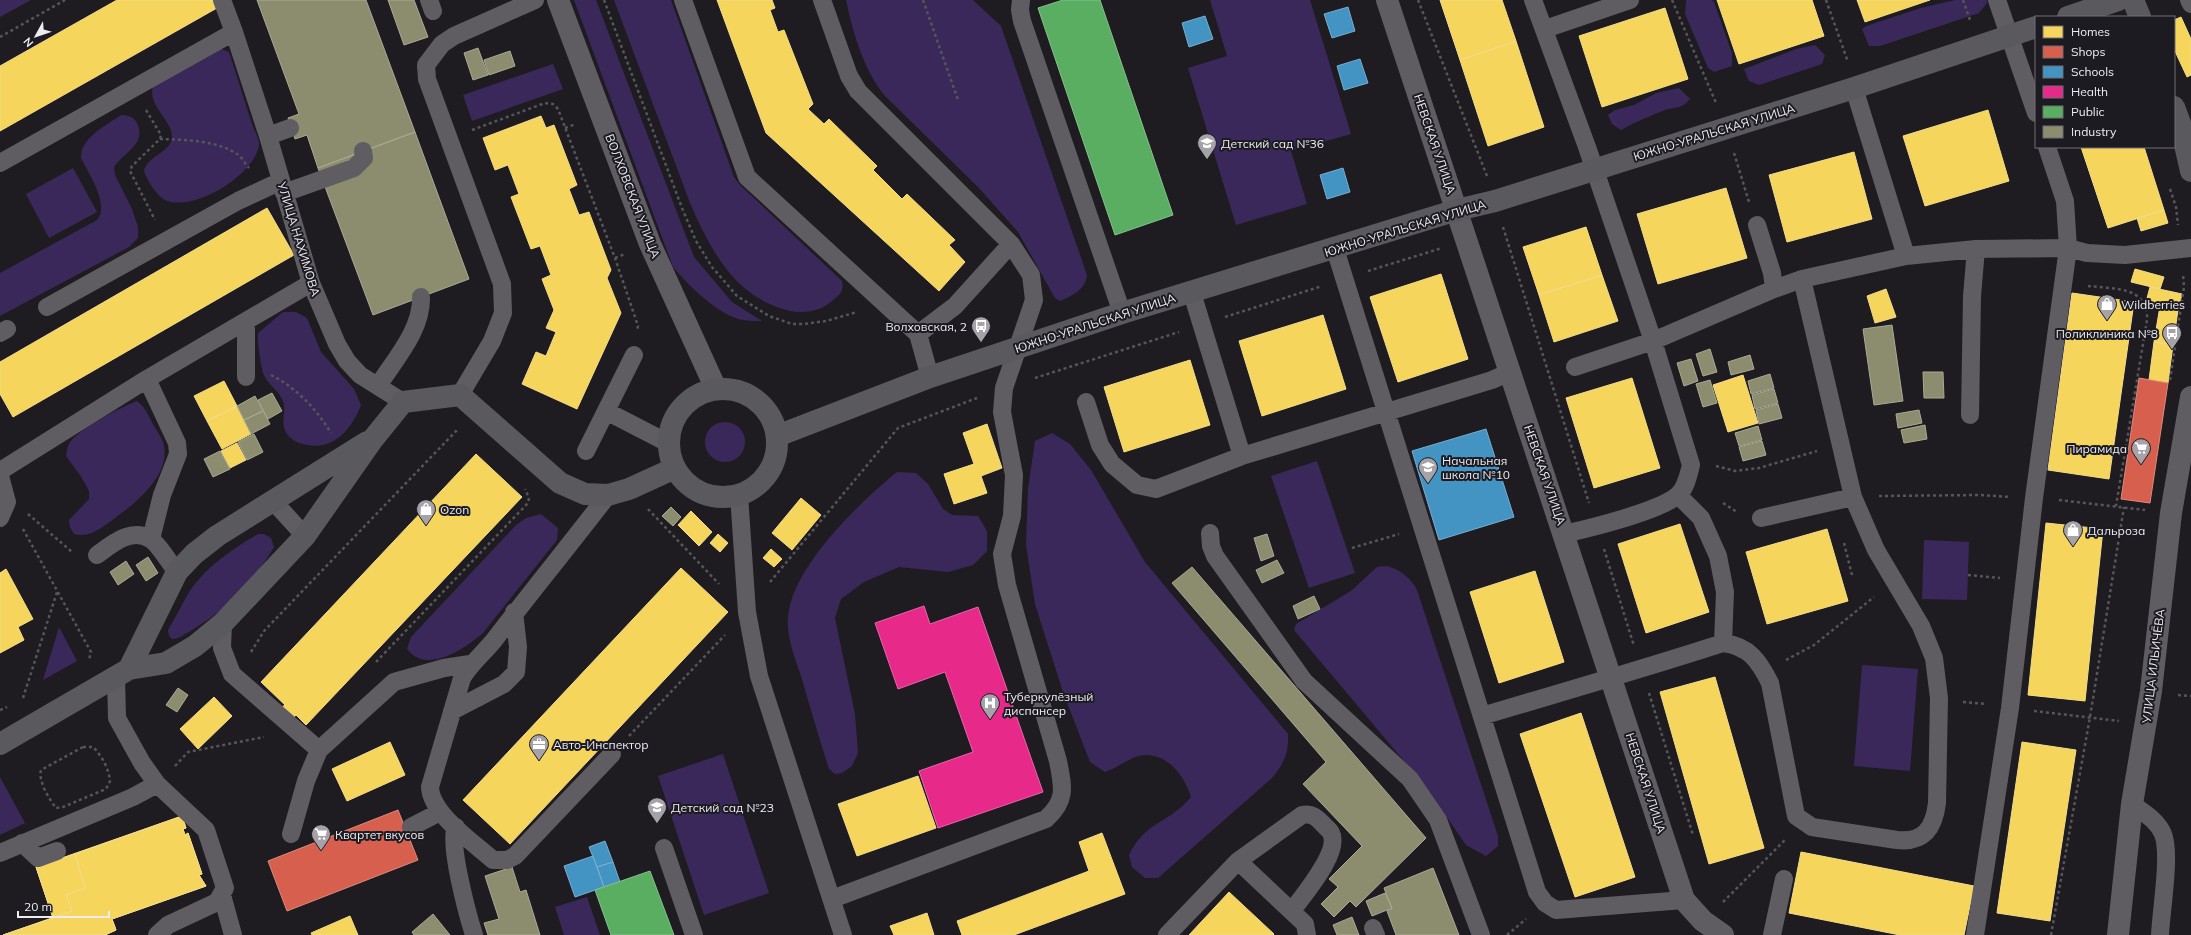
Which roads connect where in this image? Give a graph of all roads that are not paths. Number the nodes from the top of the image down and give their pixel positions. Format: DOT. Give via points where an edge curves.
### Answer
graph roads {
  1 [pos="222,0"];
  2 [pos="535,0"];
  3 [pos="558,0"];
  4 [pos="682,0"];
  5 [pos="822,0"];
  6 [pos="1021,0"];
  7 [pos="1387,0"];
  8 [pos="1533,0"];
  9 [pos="1630,0"];
  10 [pos="2118,0"];
  11 [pos="2133,0"];
  12 [pos="2189,0"];
  13 [pos="2191,4"];
  14 [pos="1999,6"];
  15 [pos="2071,16"];
  16 [pos="2140,16"];
  17 [pos="2035,28"];
  18 [pos="1545,29"];
  19 [pos="234,32"];
  20 [pos="2010,36"];
  21 [pos="1854,88"];
  22 [pos="2035,109"];
  23 [pos="2182,120"];
  24 [pos="290,128"];
  25 [pos="268,136"];
  26 [pos="2047,148"];
  27 [pos="363,152"];
  28 [pos="0,163"];
  29 [pos="1594,168"];
  30 [pos="2191,171"];
  31 [pos="283,187"];
  32 [pos="1457,210"];
  33 [pos="1757,225"];
  34 [pos="1011,244"];
  35 [pos="2068,248"];
  36 [pos="2191,248"];
  37 [pos="1336,249"];
  38 [pos="1976,249"];
  39 [pos="1906,256"];
  40 [pos="1802,279"];
  41 [pos="312,283"];
  42 [pos="1774,289"];
  43 [pos="1192,293"];
  44 [pos="421,297"];
  45 [pos="47,306"];
  46 [pos="1122,313"];
  47 [pos="246,321"];
  48 [pos="918,334"];
  49 [pos="1653,341"];
  50 [pos="1016,348"];
  51 [pos="634,355"];
  52 [pos="1575,367"];
  53 [pos="246,370"];
  54 [pos="1510,372"];
  55 [pos="930,376"];
  56 [pos="147,379"];
  57 [pos="378,386"];
  58 [pos="716,389"];
  59 [pos="460,395"];
  60 [pos="2191,397"];
  61 [pos="403,402"];
  62 [pos="1086,402"];
  63 [pos="606,411"];
  64 [pos="1386,411"];
  65 [pos="1970,414"];
  66 [pos="777,436"];
  67 [pos="373,439"];
  68 [pos="668,443"];
  69 [pos="586,451"];
  70 [pos="1242,456"];
  71 [pos="675,468"];
  72 [pos="0,470"];
  73 [pos="2184,472"];
  74 [pos="0,476"];
  75 [pos="608,495"];
  76 [pos="739,495"];
  77 [pos="1678,495"];
  78 [pos="1853,497"];
  79 [pos="273,501"];
  80 [pos="0,518"];
  81 [pos="1761,518"];
  82 [pos="1210,533"];
  83 [pos="1564,534"];
  84 [pos="306,536"];
  85 [pos="151,539"];
  86 [pos="97,555"];
  87 [pos="177,572"];
  88 [pos="514,612"];
  89 [pos="223,623"];
  90 [pos="1723,644"];
  91 [pos="470,664"];
  92 [pos="123,672"];
  93 [pos="1611,676"];
  94 [pos="452,712"];
  95 [pos="1482,716"];
  96 [pos="0,744"];
  97 [pos="318,750"];
  98 [pos="612,754"];
  99 [pos="157,784"];
  100 [pos="2132,804"];
  101 [pos="440,812"];
  102 [pos="411,826"];
  103 [pos="456,827"];
  104 [pos="290,834"];
  105 [pos="22,843"];
  106 [pos="664,848"];
  107 [pos="57,852"];
  108 [pos="0,853"];
  109 [pos="1238,861"];
  110 [pos="1784,879"];
  111 [pos="223,891"];
  112 [pos="832,899"];
  113 [pos="1684,900"];
  114 [pos="1292,911"];
  115 [pos="157,935"];
  116 [pos="233,935"];
  117 [pos="474,935"];
  118 [pos="694,935"];
  119 [pos="844,935"];
  120 [pos="1167,935"];
  121 [pos="1307,935"];
  122 [pos="1481,935"];
  123 [pos="1723,935"];
  124 [pos="1772,935"];
  125 [pos="1975,935"];
  126 [pos="2118,935"];
  127 [pos="2160,935"];
  1 -- 19 [label="lane, УЛИЦА НАХИМОВА"];
  2 -- 59 [label="lane" via="454,36 433,53 426,65 427,79 502,284 503,313 492,341"];
  3 -- 58 [label="street, ВОЛХОВСКАЯ УЛИЦА" via="650,244"];
  4 -- 48 [label="lane" via="747,177"];
  5 -- 34 [label="lane" via="849,76 858,91"];
  6 -- 46 [label="lane" via="1022,21"];
  7 -- 32 [label="street, НЕВСКАЯ УЛИЦА"];
  8 -- 18 [label="lane"];
  9 -- 18 [label="lane"];
  10 -- 15 [label="main road"];
  11 -- 16 [label="main road"];
  12 -- 13 [label="lane"];
  14 -- 20 [label="lane"];
  17 -- 20 [label="main road, ЮЖНО-УРАЛЬСКАЯ УЛИЦА"];
  18 -- 29 [label="lane"];
  19 -- 25 [label="lane, УЛИЦА НАХИМОВА"];
  19 -- 28 [label="lane"];
  20 -- 21 [label="main road, ЮЖНО-УРАЛЬСКАЯ УЛИЦА"];
  20 -- 22 [label="lane"];
  21 -- 29 [label="main road, ЮЖНО-УРАЛЬСКАЯ УЛИЦА"];
  21 -- 39 [label="lane"];
  23 -- 30 [label="main road"];
  24 -- 25 [label="lane"];
  25 -- 31 [label="lane, УЛИЦА НАХИМОВА"];
  26 -- 35 [label="lane" via="2065,201"];
  27 -- 31 [label="lane" via="364,158 354,168"];
  29 -- 32 [label="main road, ЮЖНО-УРАЛЬСКАЯ УЛИЦА" via="1495,201"];
  29 -- 49 [label="lane"];
  31 -- 41 [label="lane, УЛИЦА НАХИМОВА"];
  31 -- 45 [label="lane" via="264,189 164,240"];
  32 -- 37 [label="main road, ЮЖНО-УРАЛЬСКАЯ УЛИЦА"];
  32 -- 54 [label="street, НЕВСКАЯ УЛИЦА"];
  33 -- 42 [label="lane" via="1772,273"];
  34 -- 48 [label="lane" via="955,306"];
  34 -- 50 [label="lane" via="1031,275 1034,300"];
  35 -- 36 [label="lane" via="2087,253 2124,255"];
  35 -- 38 [label="lane"];
  35 -- 125 [label="lane" via="2010,708"];
  37 -- 43 [label="main road, ЮЖНО-УРАЛЬСКАЯ УЛИЦА"];
  37 -- 64 [label="lane"];
  38 -- 39 [label="lane"];
  38 -- 65 [label="lane" via="1972,296"];
  39 -- 40 [label="lane"];
  40 -- 42 [label="lane"];
  40 -- 78 [label="lane"];
  41 -- 47 [label="lane"];
  41 -- 57 [label="lane, УЛИЦА НАХИМОВА" via="337,344 347,361 360,375"];
  42 -- 49 [label="lane"];
  43 -- 46 [label="main road, ЮЖНО-УРАЛЬСКАЯ УЛИЦА"];
  43 -- 70 [label="lane"];
  44 -- 57 [label="lane" via="420,314 411,334"];
  46 -- 50 [label="main road, ЮЖНО-УРАЛЬСКАЯ УЛИЦА"];
  47 -- 53 [label="lane"];
  47 -- 56 [label="lane"];
  48 -- 55 [label="lane"];
  49 -- 52 [label="lane"];
  49 -- 77 [label="lane" via="1691,465 1686,483"];
  50 -- 55 [label="main road, ЮЖНО-УРАЛЬСКАЯ УЛИЦА"];
  50 -- 112 [label="lane" via="1004,388 1002,412 1014,475 1012,516 1002,554 1007,585 1058,761 1062,784 1061,801 1046,820"];
  51 -- 63 [label="lane"];
  54 -- 64 [label="lane" via="1492,380"];
  54 -- 83 [label="street, НЕВСКАЯ УЛИЦА"];
  55 -- 66 [label="main road, ЮЖНО-УРАЛЬСКАЯ УЛИЦА"];
  56 -- 72 [label="lane"];
  56 -- 85 [label="lane" via="177,442 178,454 162,495"];
  57 -- 61 [label="lane, УЛИЦА НАХИМОВА"];
  58 -- 66 [label="main road" via="737,390 756,400 770,416"];
  58 -- 68 [label="main road" via="705,391 686,403 673,420"];
  59 -- 61 [label="main road"];
  59 -- 75 [label="main road" via="560,483 585,494"];
  60 -- 73 [label="street, УЛИЦА ИЛЬИЧЁВА"];
  61 -- 67 [label="main road"];
  62 -- 70 [label="lane" via="1100,445 1112,464 1137,485 1156,489"];
  63 -- 68 [label="lane"];
  63 -- 69 [label="lane"];
  64 -- 70 [label="lane"];
  64 -- 95 [label="lane"];
  66 -- 76 [label="main road" via="776,452 770,470 761,480"];
  67 -- 79 [label="main road"];
  67 -- 84 [label="main road"];
  68 -- 71 [label="main road"];
  71 -- 75 [label="main road" via="629,489"];
  71 -- 76 [label="main road" via="691,487 702,493 720,497"];
  73 -- 100 [label="street, УЛИЦА ИЛЬИЧЁВА"];
  74 -- 80 [label="lane" via="7,500"];
  75 -- 88 [label="lane" via="550,571"];
  76 -- 112 [label="lane" via="747,612 759,676"];
  77 -- 83 [label="lane" via="1662,504 1597,526"];
  77 -- 90 [label="lane" via="1701,518 1718,556 1725,592"];
  78 -- 81 [label="lane"];
  78 -- 90 [label="lane" via="1876,550 1921,626 1934,658 1938,698 1937,803 1935,818 1928,830 1911,842 1812,827 1796,816 1770,684 1754,656 1735,644"];
  79 -- 84 [label="lane"];
  79 -- 87 [label="main road" via="217,536 194,554"];
  82 -- 122 [label="lane" via="1211,546 1216,556 1304,681 1410,780 1428,805 1438,820"];
  83 -- 93 [label="street, НЕВСКАЯ УЛИЦА"];
  84 -- 89 [label="main road"];
  85 -- 86 [label="lane" via="143,536 126,537"];
  85 -- 87 [label="lane"];
  87 -- 92 [label="main road"];
  88 -- 91 [label="lane" via="494,640"];
  88 -- 94 [label="lane" via="518,647 516,672 504,684"];
  89 -- 92 [label="main road" via="195,646 166,663"];
  89 -- 97 [label="lane" via="222,648 232,674"];
  90 -- 93 [label="lane" via="1642,670"];
  91 -- 94 [label="lane" via="462,678"];
  91 -- 97 [label="lane" via="444,668 394,682"];
  92 -- 96 [label="main road"];
  92 -- 99 [label="lane" via="117,718 142,764"];
  93 -- 95 [label="lane"];
  93 -- 113 [label="street, НЕВСКАЯ УЛИЦА"];
  94 -- 101 [label="lane" via="430,787 430,796"];
  95 -- 113 [label="lane" via="1537,892 1545,903 1556,910"];
  97 -- 104 [label="lane"];
  98 -- 103 [label="lane" via="515,856 507,860 493,860"];
  99 -- 105 [label="lane" via="133,797"];
  99 -- 111 [label="lane" via="206,830"];
  100 -- 126 [label="street, УЛИЦА ИЛЬИЧЁВА"];
  100 -- 127 [label="lane" via="2153,819 2163,834 2166,850"];
  101 -- 102 [label="lane"];
  101 -- 103 [label="lane"];
  103 -- 117 [label="lane" via="453,840 467,914"];
  105 -- 107 [label="lane" via="38,858"];
  105 -- 108 [label="lane"];
  106 -- 118 [label="lane"];
  109 -- 114 [label="lane"];
  109 -- 114 [label="lane" via="1302,815 1316,816 1332,834 1331,854"];
  109 -- 120 [label="lane"];
  110 -- 124 [label="lane"];
  111 -- 115 [label="lane" via="217,902 168,926"];
  111 -- 116 [label="lane"];
  112 -- 119 [label="lane"];
  113 -- 123 [label="street, НЕВСКАЯ УЛИЦА" via="1703,921"];
  114 -- 121 [label="lane" via="1305,924"];
}
